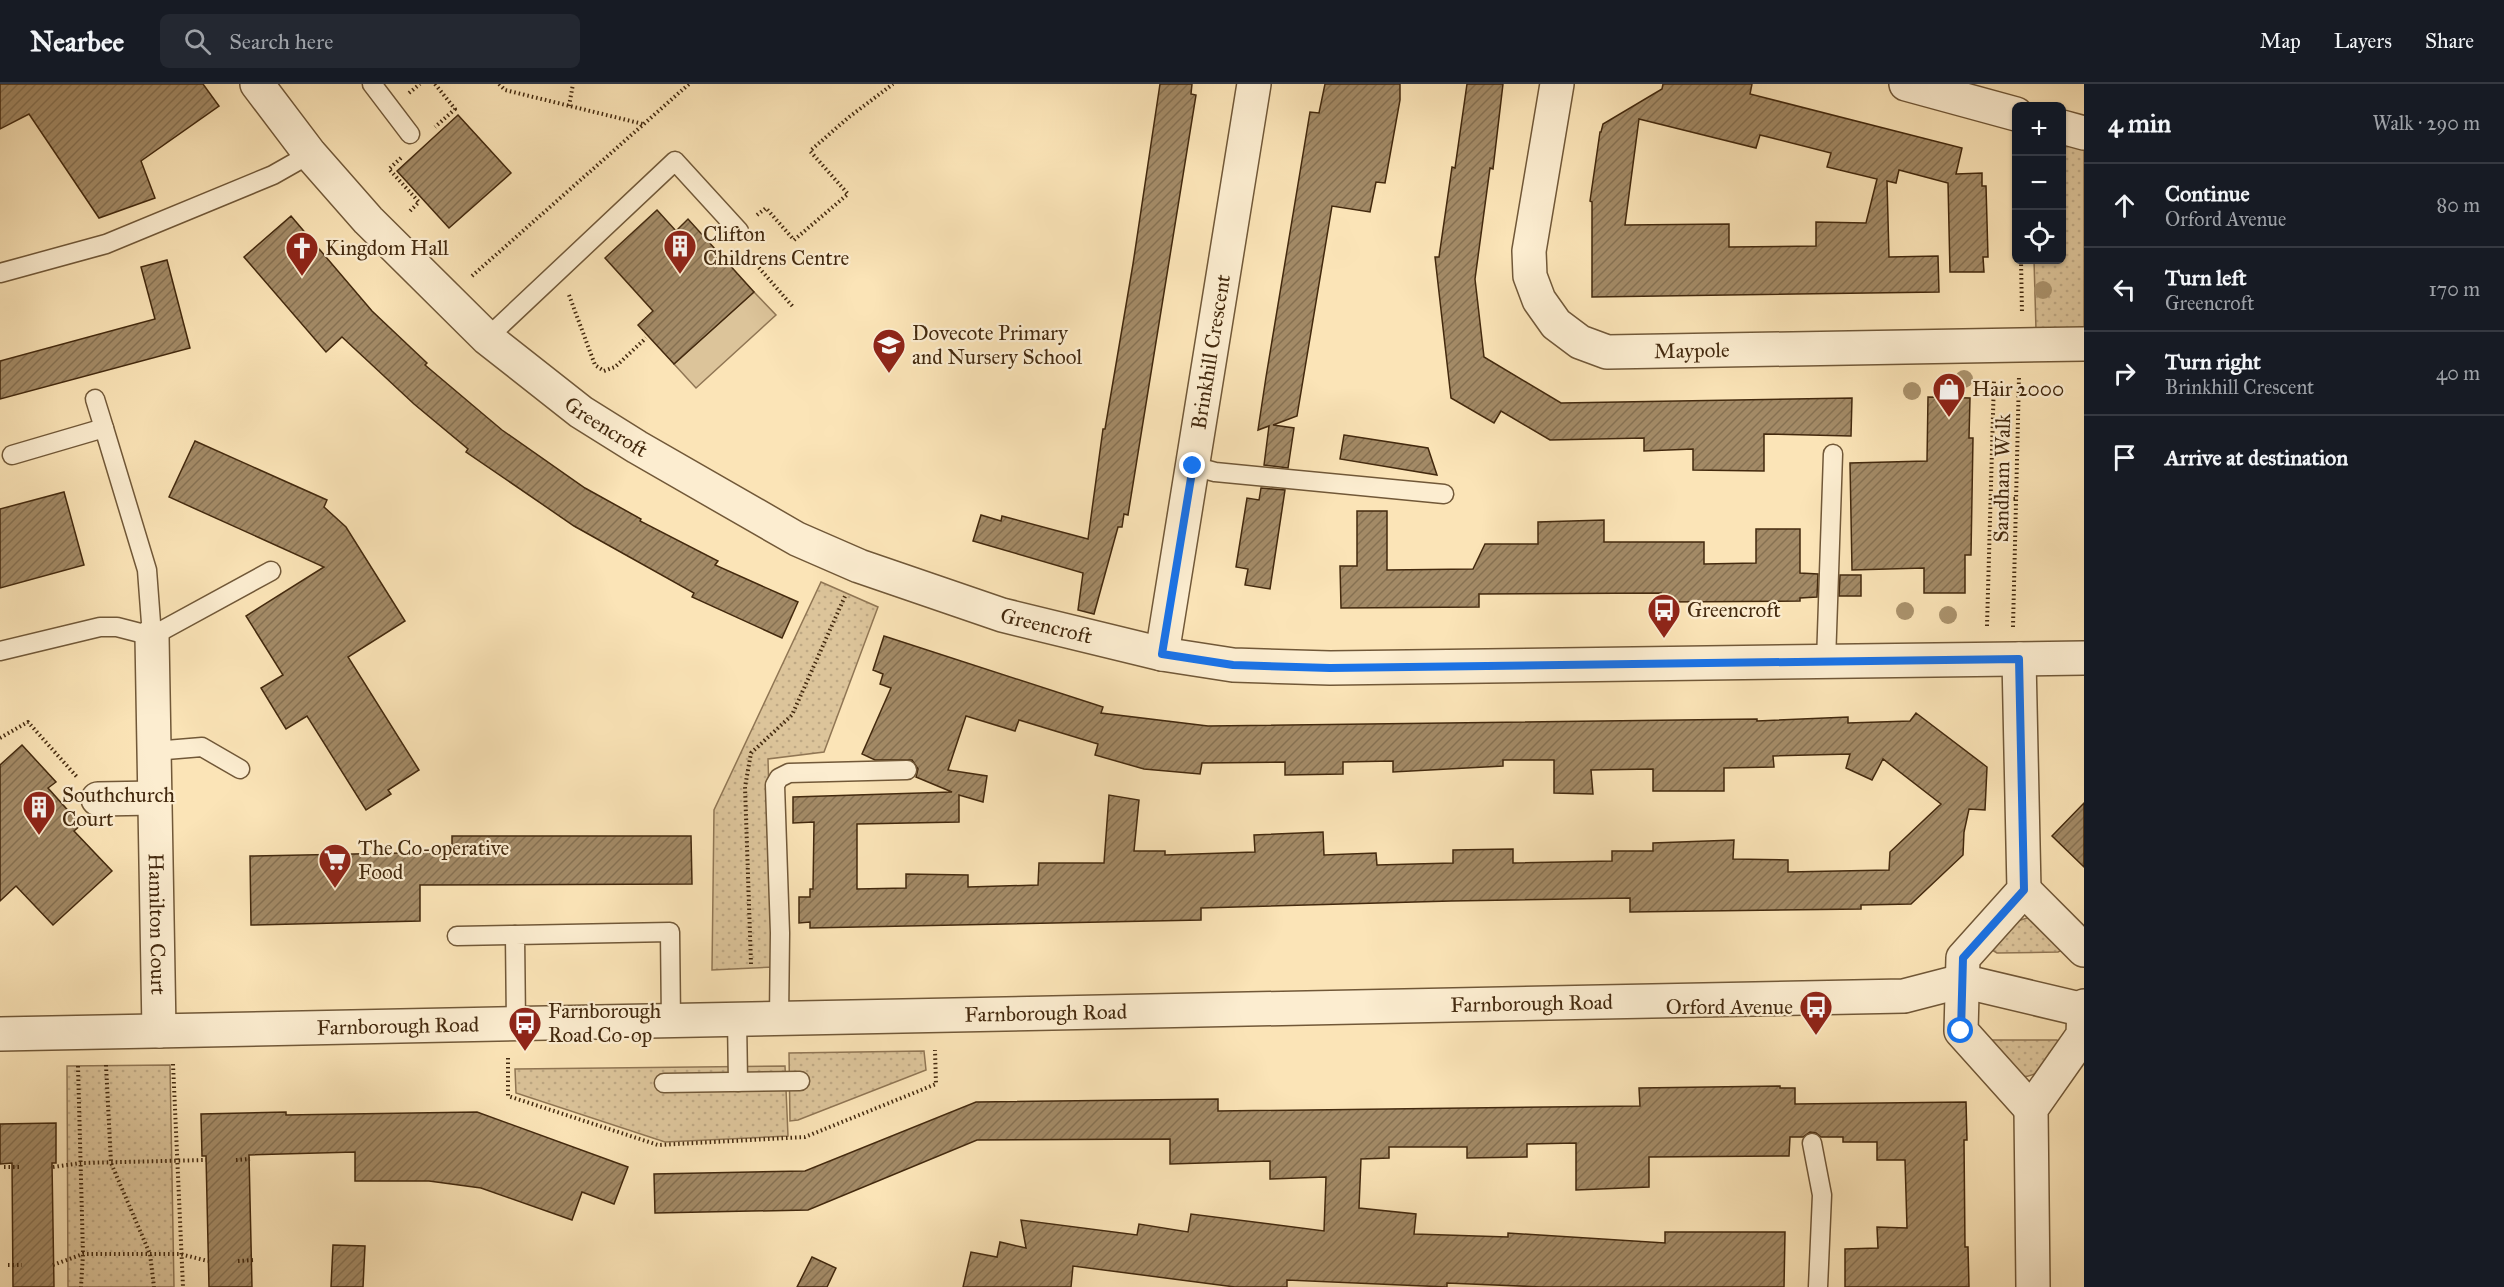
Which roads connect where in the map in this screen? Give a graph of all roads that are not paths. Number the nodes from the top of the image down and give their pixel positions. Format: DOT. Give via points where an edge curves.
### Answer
graph roads {
  1 [pos="257,84"];
  2 [pos="372,84"];
  3 [pos="1254,84"];
  4 [pos="1557,84"];
  5 [pos="1906,84"];
  6 [pos="1960,91"];
  7 [pos="2012,112"];
  8 [pos="2066,128"];
  9 [pos="2084,133"];
  10 [pos="410,134"];
  11 [pos="310,154"];
  12 [pos="739,231"];
  13 [pos="0,273"];
  14 [pos="487,338"];
  15 [pos="2084,344"];
  16 [pos="95,399"];
  17 [pos="104,428"];
  18 [pos="1833,454"];
  19 [pos="12,455"];
  20 [pos="1193,466"];
  21 [pos="1444,494"];
  22 [pos="271,571"];
  23 [pos="152,636"];
  24 [pos="0,651"];
  25 [pos="1162,654"];
  26 [pos="2084,658"];
  27 [pos="2019,659"];
  28 [pos="1826,662"];
  29 [pos="154,750"];
  30 [pos="240,769"];
  31 [pos="907,770"];
  32 [pos="155,798"];
  33 [pos="98,799"];
  34 [pos="2024,890"];
  35 [pos="515,935"];
  36 [pos="458,936"];
  37 [pos="2084,950"];
  38 [pos="1962,981"];
  39 [pos="2084,1009"];
  40 [pos="779,1018"];
  41 [pos="737,1019"];
  42 [pos="671,1021"];
  43 [pos="516,1024"];
  44 [pos="159,1031"];
  45 [pos="0,1034"];
  46 [pos="800,1081"];
  47 [pos="738,1082"];
  48 [pos="664,1083"];
  49 [pos="2031,1109"];
  50 [pos="1812,1143"];
  51 [pos="1818,1287"];
  52 [pos="2033,1287"];
  1 -- 11 [label="street, Greencroft"];
  2 -- 10 [label="lane"];
  3 -- 20 [label="street, Brinkhill Crescent"];
  4 -- 15 [label="street, Maypole" via="1529,251 1530,276 1539,300 1556,324 1580,342 1607,352"];
  5 -- 6 [label="street"];
  6 -- 7 [label="street"];
  8 -- 9 [label="street"];
  11 -- 13 [label="lane" via="273,175 106,244"];
  11 -- 14 [label="street, Greencroft" via="368,220"];
  12 -- 14 [label="lane" via="675,161"];
  14 -- 25 [label="street, Greencroft" via="581,412 797,539 859,566 1002,615"];
  16 -- 17 [label="lane"];
  17 -- 19 [label="lane"];
  17 -- 23 [label="lane" via="147,570"];
  18 -- 28 [label="lane"];
  20 -- 21 [label="lane" via="1215,472"];
  20 -- 25 [label="street, Brinkhill Crescent"];
  22 -- 23 [label="lane"];
  23 -- 24 [label="lane" via="100,627"];
  23 -- 29 [label="street, Hamilton Court"];
  25 -- 28 [label="street, Greencroft" via="1233,665 1330,668"];
  26 -- 27 [label="street, Greencroft"];
  27 -- 28 [label="street, Greencroft"];
  27 -- 34 [label="street"];
  29 -- 30 [label="lane" via="202,747"];
  29 -- 32 [label="street, Hamilton Court"];
  31 -- 40 [label="lane" via="789,773 775,785"];
  32 -- 33 [label="street"];
  32 -- 44 [label="street, Hamilton Court"];
  34 -- 37 [label="street"];
  34 -- 38 [label="street" via="1963,958"];
  35 -- 36 [label="lane"];
  35 -- 42 [label="lane" via="670,932"];
  35 -- 43 [label="lane"];
  38 -- 39 [label="street, Farnborough Road"];
  38 -- 40 [label="street, Farnborough Road" via="1905,996"];
  38 -- 49 [label="street" via="1962,1033"];
  39 -- 49 [label="street" via="2083,1035"];
  40 -- 41 [label="street, Farnborough Road"];
  41 -- 42 [label="street, Farnborough Road"];
  41 -- 47 [label="lane"];
  42 -- 43 [label="street, Farnborough Road"];
  43 -- 44 [label="street, Farnborough Road"];
  44 -- 45 [label="street, Farnborough Road"];
  46 -- 47 [label="lane"];
  47 -- 48 [label="lane"];
  49 -- 52 [label="street"];
  50 -- 51 [label="lane" via="1822,1195"];
}
